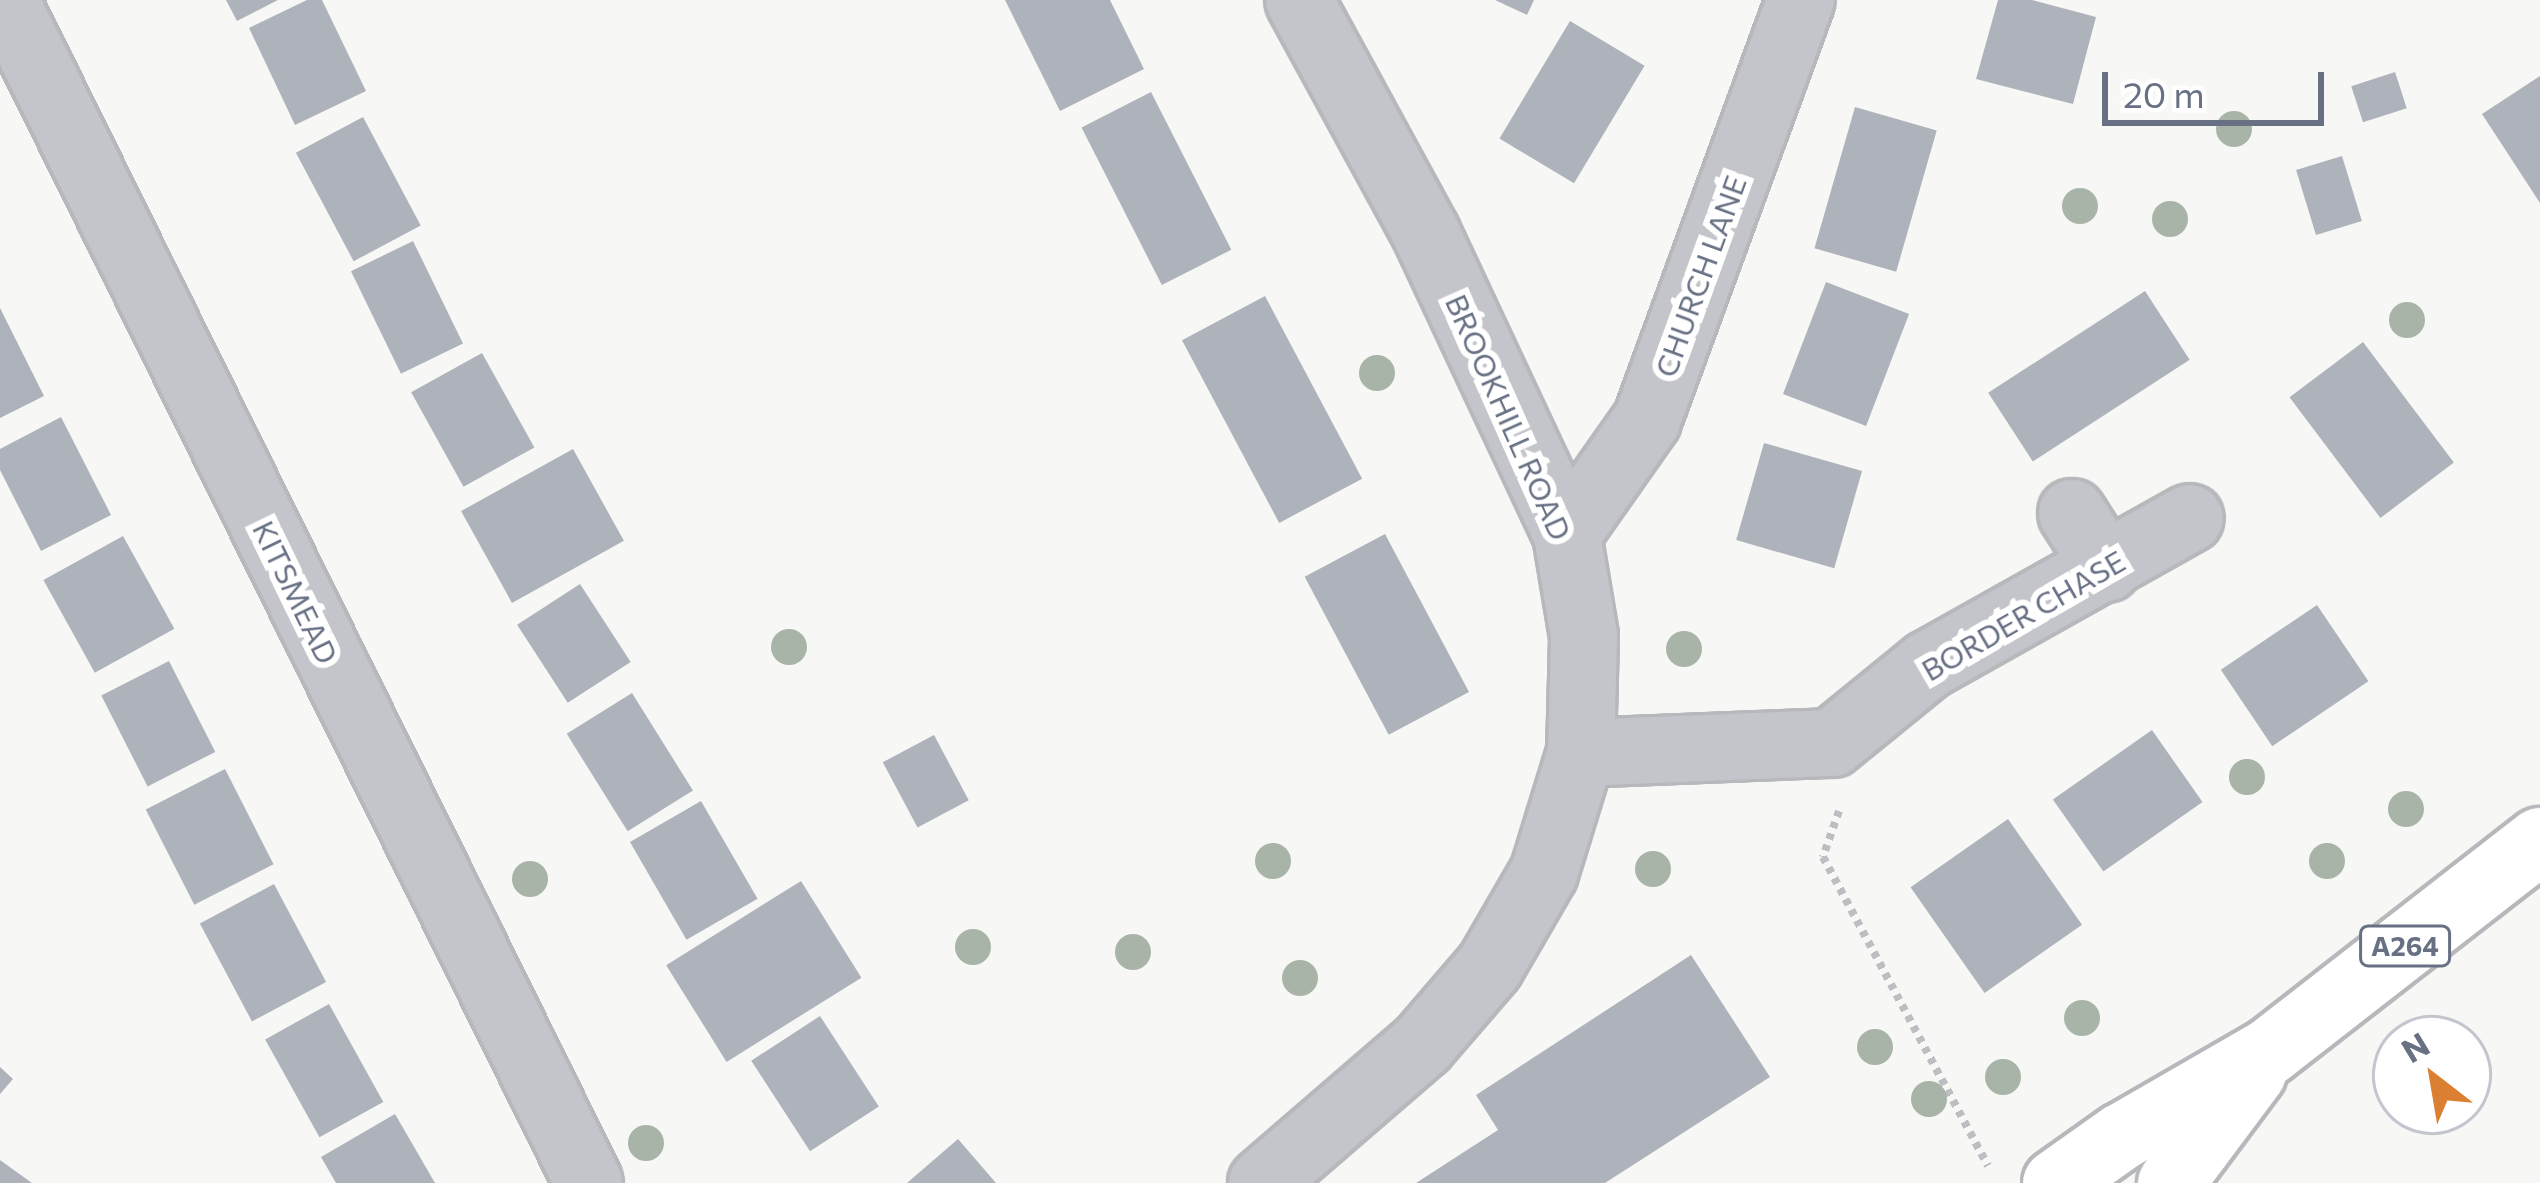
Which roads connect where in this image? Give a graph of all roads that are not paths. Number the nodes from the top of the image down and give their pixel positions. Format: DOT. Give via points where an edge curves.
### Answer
graph roads {
  1 [pos="5,0"];
  2 [pos="1299,0"];
  3 [pos="1801,0"];
  4 [pos="2072,512"];
  5 [pos="2190,518"];
  6 [pos="1567,534"];
  7 [pos="2107,568"];
  8 [pos="1581,754"];
  9 [pos="2540,841"];
  10 [pos="2270,1052"];
  11 [pos="589,1183"];
  12 [pos="1262,1183"];
  13 [pos="2056,1183"];
  14 [pos="2171,1183"];
  1 -- 11 [label="street, KITSMEAD"];
  2 -- 6 [label="street, BROOKHILL ROAD" via="1426,233"];
  3 -- 6 [label="street, CHURCH LANE" via="1647,420"];
  4 -- 7 [label="street"];
  5 -- 7 [label="street, BORDER CHASE"];
  6 -- 8 [label="street, BROOKHILL ROAD" via="1584,636"];
  7 -- 8 [label="street, BORDER CHASE" via="1928,665 1832,743"];
  8 -- 12 [label="street, BROOKHILL ROAD" via="1544,873 1490,965 1422,1045"];
  9 -- 10 [label="highway, A264"];
  10 -- 13 [label="highway, A264" via="2121,1136"];
  10 -- 14 [label="highway, A264"];
}
